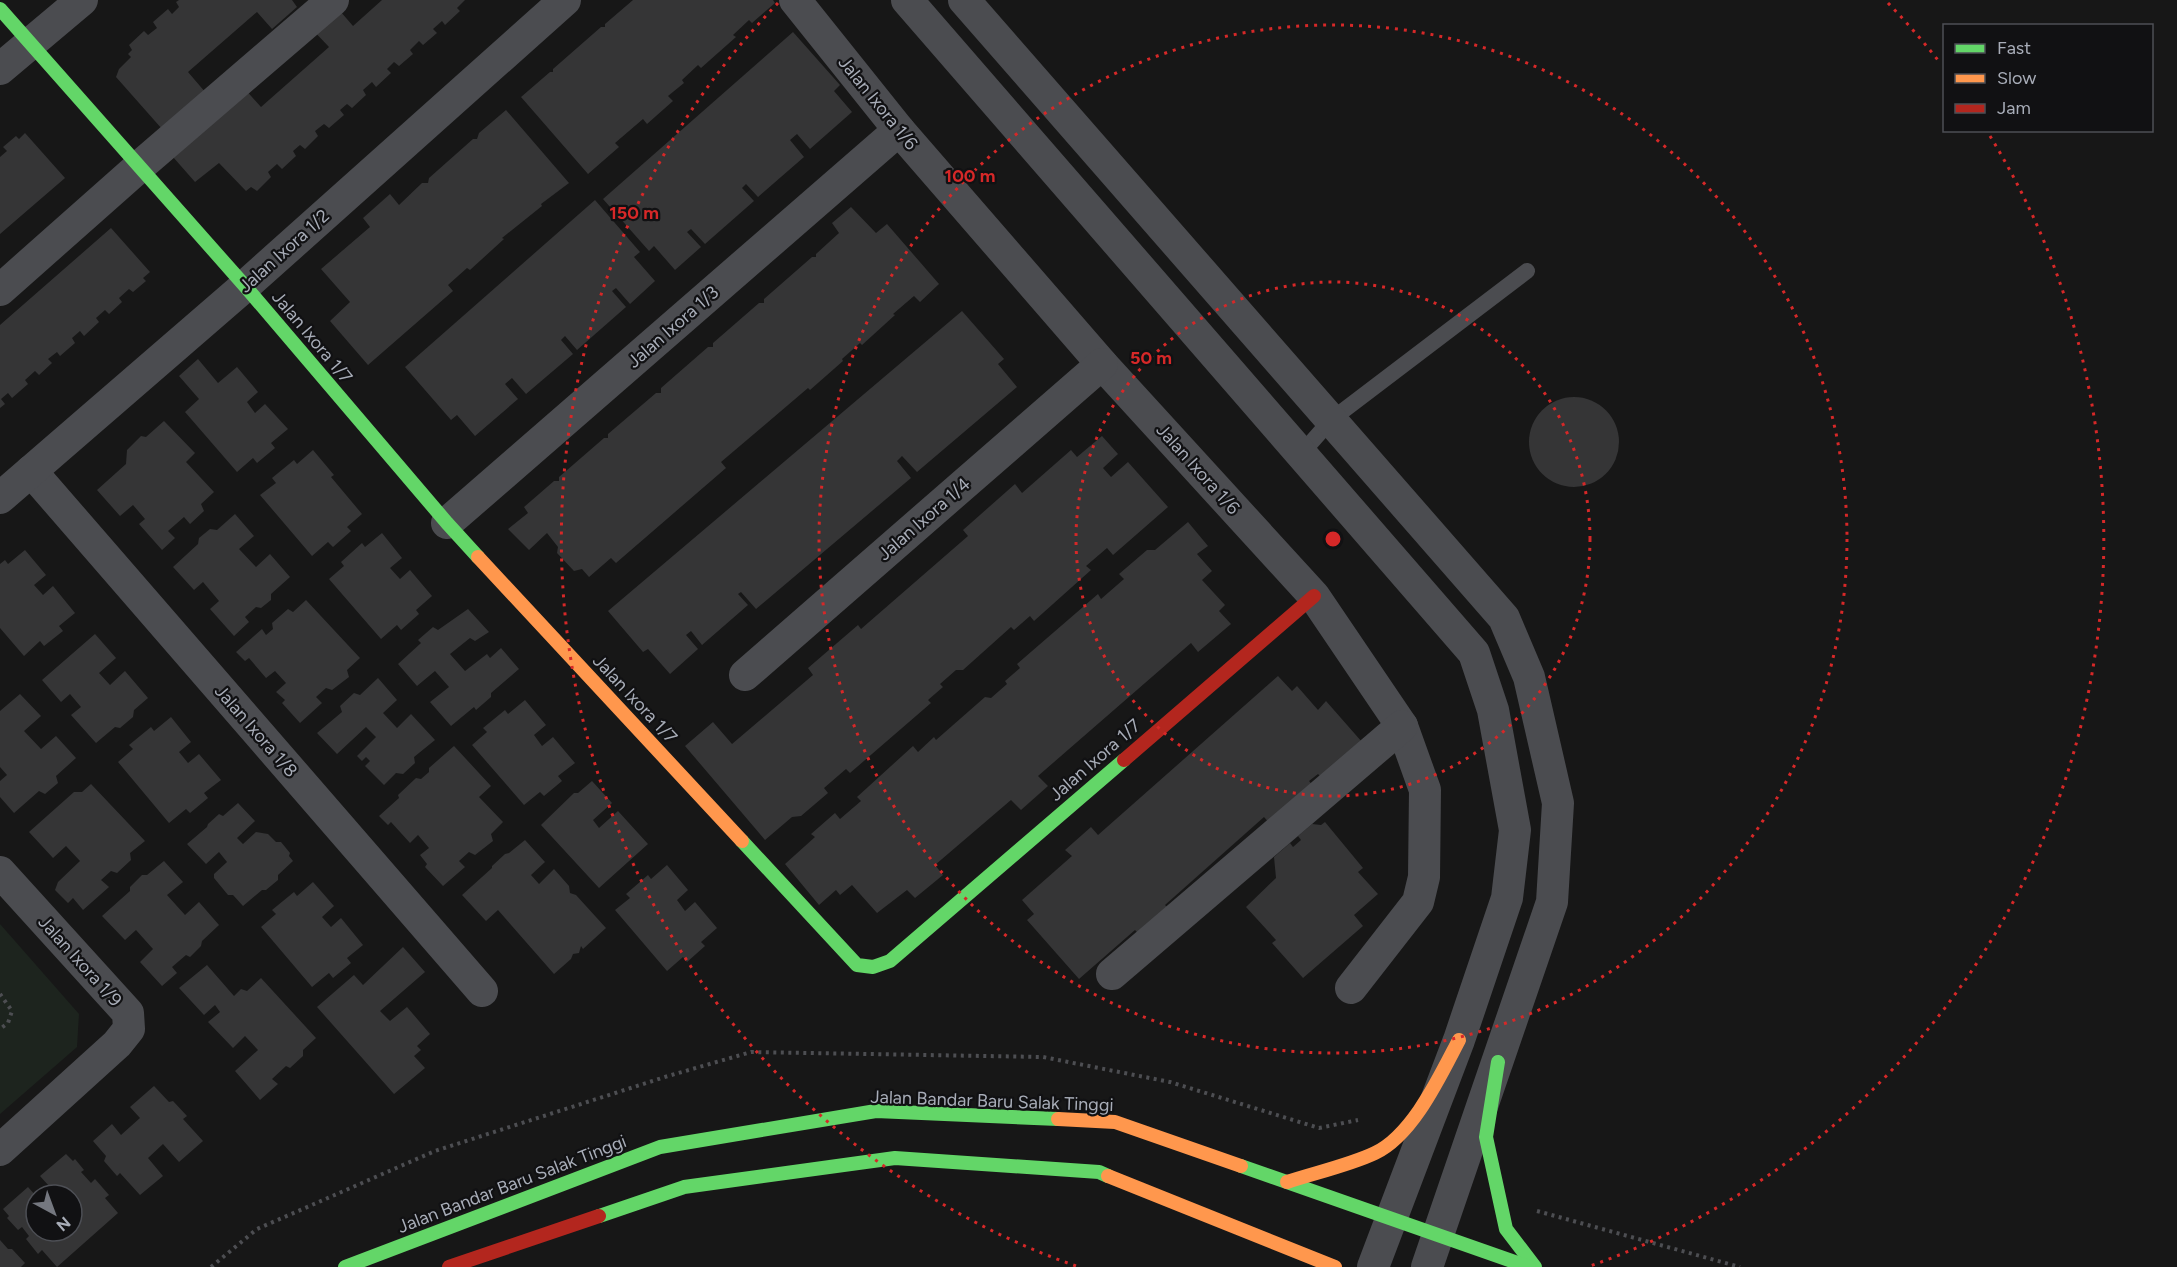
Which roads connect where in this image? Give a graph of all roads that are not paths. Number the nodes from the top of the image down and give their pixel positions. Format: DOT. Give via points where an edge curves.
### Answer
graph roads {
  1 [pos="82,0"];
  2 [pos="333,0"];
  3 [pos="565,0"];
  4 [pos="795,0"];
  5 [pos="907,0"];
  6 [pos="964,0"];
  7 [pos="0,9"];
  8 [pos="30,43"];
  9 [pos="0,69"];
  10 [pos="899,130"];
  11 [pos="140,166"];
  12 [pos="1527,271"];
  13 [pos="245,286"];
  14 [pos="0,290"];
  15 [pos="1102,364"];
  16 [pos="1331,420"];
  17 [pos="1301,454"];
  18 [pos="30,471"];
  19 [pos="0,498"];
  20 [pos="447,523"];
  21 [pos="1314,596"];
  22 [pos="746,675"];
  23 [pos="1402,726"];
  24 [pos="0,872"];
  25 [pos="1507,898"];
  26 [pos="1552,902"];
  27 [pos="1112,974"];
  28 [pos="1351,988"];
  29 [pos="482,991"];
  30 [pos="1459,1040"];
  31 [pos="1498,1062"];
  32 [pos="0,1150"];
  33 [pos="1287,1182"];
  34 [pos="1392,1218"];
  35 [pos="1438,1235"];
  36 [pos="345,1267"];
  37 [pos="449,1267"];
  38 [pos="1335,1267"];
  39 [pos="1373,1267"];
  40 [pos="1427,1267"];
  41 [pos="1529,1267"];
  42 [pos="1535,1267"];
  1 -- 8 [label="street"];
  2 -- 11 [label="street"];
  3 -- 13 [label="street, Jalan Ixora 1/2"];
  4 -- 10 [label="street, Jalan Ixora 1/6"];
  5 -- 17 [label="street"];
  6 -- 16 [label="street"];
  7 -- 8 [label="main road, Jalan Ixora 1/7"];
  8 -- 9 [label="street"];
  8 -- 11 [label="main road, Jalan Ixora 1/7"];
  10 -- 15 [label="street, Jalan Ixora 1/6"];
  10 -- 20 [label="street, Jalan Ixora 1/3"];
  11 -- 13 [label="main road, Jalan Ixora 1/7"];
  11 -- 14 [label="street"];
  12 -- 16 [label="lane"];
  13 -- 18 [label="street, Jalan Ixora 1/2"];
  13 -- 20 [label="main road, Jalan Ixora 1/7"];
  15 -- 21 [label="street, Jalan Ixora 1/6"];
  15 -- 22 [label="street, Jalan Ixora 1/4"];
  16 -- 17 [label="lane"];
  16 -- 26 [label="street" via="1504,618 1529,677 1558,803"];
  17 -- 25 [label="street" via="1474,653 1493,710 1515,830"];
  18 -- 19 [label="street, Jalan Ixora 1/2"];
  18 -- 29 [label="street, Jalan Ixora 1/8"];
  20 -- 21 [label="main road, Jalan Ixora 1/7" via="857,965 873,967 890,961"];
  21 -- 23 [label="street, Jalan Ixora 1/6"];
  23 -- 27 [label="street"];
  23 -- 28 [label="street, Jalan Ixora 1/6" via="1425,790 1424,877 1418,902"];
  24 -- 32 [label="street, Jalan Ixora 1/9" via="128,1013 129,1029"];
  25 -- 26 [label="street"];
  25 -- 30 [label="street"];
  26 -- 31 [label="street"];
  30 -- 33 [label="main road" via="1429,1097 1399,1136 1376,1153"];
  30 -- 34 [label="street"];
  31 -- 35 [label="street"];
  31 -- 42 [label="main road" via="1486,1137 1506,1229"];
  33 -- 34 [label="main road, Jalan Bandar Baru Salak Tinggi"];
  33 -- 36 [label="main road, Jalan Bandar Baru Salak Tinggi" via="1115,1122 876,1111 660,1147"];
  34 -- 35 [label="main road, Jalan Bandar Baru Salak Tinggi"];
  34 -- 39 [label="street"];
  35 -- 40 [label="street"];
  35 -- 41 [label="main road, Jalan Bandar Baru Salak Tinggi"];
  37 -- 38 [label="main road" via="684,1187 895,1158 1099,1172"];
}
